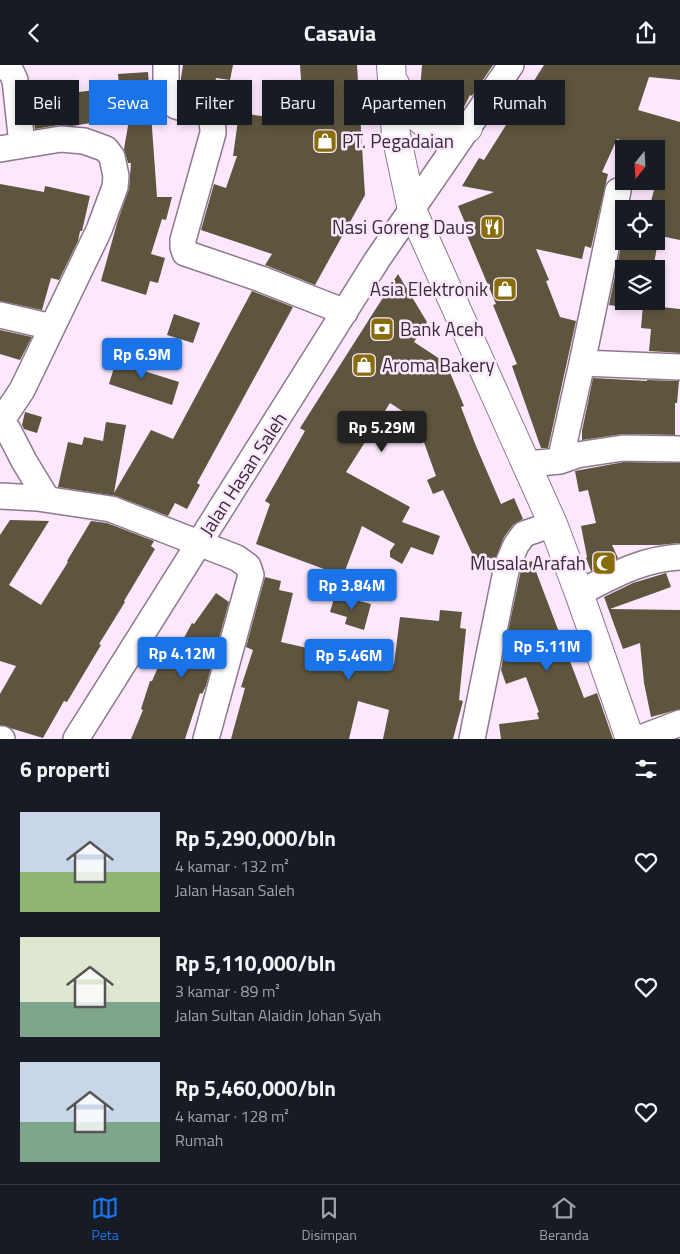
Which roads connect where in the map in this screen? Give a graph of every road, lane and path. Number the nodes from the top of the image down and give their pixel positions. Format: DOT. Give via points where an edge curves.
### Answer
graph roads {
  1 [pos="166,65"];
  2 [pos="391,65"];
  3 [pos="511,65"];
  4 [pos="0,67"];
  5 [pos="468,128"];
  6 [pos="11,147"];
  7 [pos="618,191"];
  8 [pos="412,210"];
  9 [pos="345,312"];
  10 [pos="0,315"];
  11 [pos="52,327"];
  12 [pos="582,363"];
  13 [pos="680,367"];
  14 [pos="0,422"];
  15 [pos="680,449"];
  16 [pos="560,461"];
  17 [pos="527,464"];
  18 [pos="0,495"];
  19 [pos="47,499"];
  20 [pos="552,523"];
  21 [pos="199,542"];
  22 [pos="680,557"];
  23 [pos="579,593"];
  24 [pos="680,723"];
  25 [pos="76,739"];
  26 [pos="206,739"];
  27 [pos="472,739"];
  28 [pos="630,739"];
  29 [pos="638,739"];
  1 -- 9 [label="street" via="166,98 175,106 205,112 213,121 213,133 183,240 185,253"];
  2 -- 5 [label="main road" via="399,101 415,117 442,129"];
  2 -- 8 [label="main road" via="396,135"];
  3 -- 5 [label="street, Jalan Hasan Saleh"];
  4 -- 6 [label="street" via="9,67 15,80"];
  5 -- 8 [label="street, Jalan Hasan Saleh"];
  6 -- 11 [label="street" via="61,139 84,141 106,149 114,165 115,187 99,230"];
  7 -- 12 [label="street"];
  8 -- 9 [label="street, Jalan Hasan Saleh"];
  8 -- 17 [label="main road"];
  9 -- 21 [label="street, Jalan Hasan Saleh"];
  10 -- 11 [label="street"];
  11 -- 14 [label="street" via="22,390"];
  12 -- 13 [label="street"];
  12 -- 16 [label="street"];
  14 -- 19 [label="street" via="8,430"];
  15 -- 16 [label="street" via="623,449 576,455"];
  16 -- 17 [label="street"];
  17 -- 20 [label="main road"];
  18 -- 19 [label="street"];
  19 -- 21 [label="street" via="111,509"];
  20 -- 23 [label="main road"];
  20 -- 27 [label="street" via="524,534 506,566"];
  21 -- 25 [label="street, Jalan Hasan Saleh"];
  21 -- 26 [label="street" via="237,557 248,566 251,575"];
  22 -- 23 [label="street" via="640,564"];
  23 -- 28 [label="main road"];
  24 -- 29 [label="street"];
}
